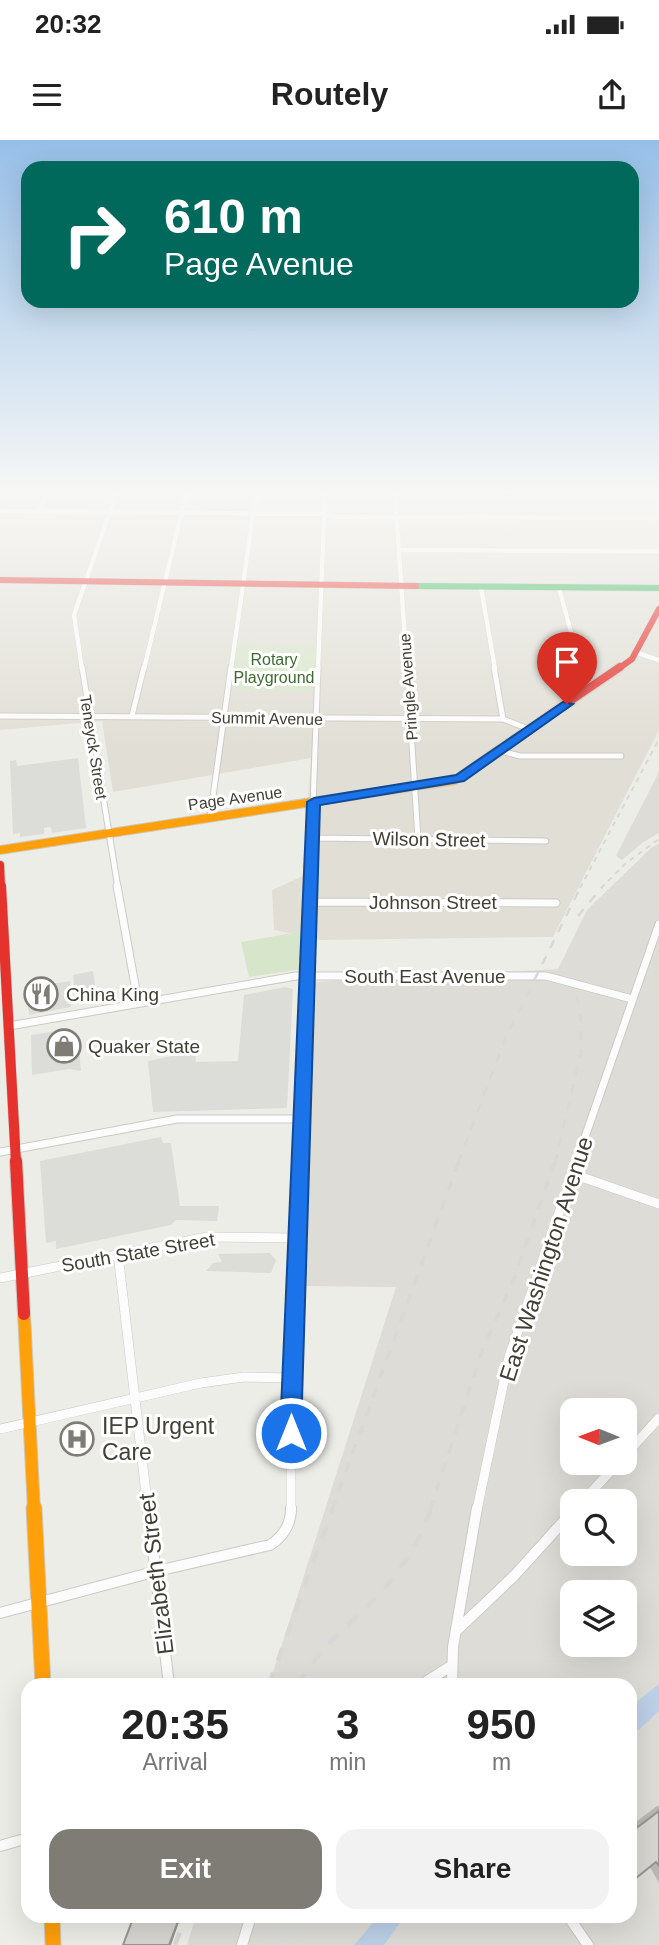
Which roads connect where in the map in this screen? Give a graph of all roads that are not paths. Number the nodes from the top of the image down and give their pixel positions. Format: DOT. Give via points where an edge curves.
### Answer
graph roads {
  1 [pos="244,578"];
  2 [pos="322,578"];
  3 [pos="401,578"];
  4 [pos="0,580"];
  5 [pos="86,580"];
  6 [pos="164,581"];
  7 [pos="244,582"];
  8 [pos="322,584"];
  9 [pos="401,587"];
  10 [pos="481,587"];
  11 [pos="559,588"];
  12 [pos="659,588"];
  13 [pos="659,609"];
  14 [pos="638,653"];
  15 [pos="659,660"];
  16 [pos="590,689"];
  17 [pos="0,716"];
  18 [pos="90,716"];
  19 [pos="132,716"];
  20 [pos="224,718"];
  21 [pos="317,718"];
  22 [pos="409,719"];
  23 [pos="503,719"];
  24 [pos="531,730"];
  25 [pos="501,751"];
  26 [pos="621,756"];
  27 [pos="414,788"];
  28 [pos="314,802"];
  29 [pos="210,818"];
  30 [pos="109,833"];
  31 [pos="312,838"];
  32 [pos="418,839"];
  33 [pos="546,841"];
  34 [pos="0,850"];
  35 [pos="0,865"];
  36 [pos="310,902"];
  37 [pos="556,903"];
  38 [pos="659,924"];
  39 [pos="306,976"];
  40 [pos="632,999"];
  41 [pos="141,1003"];
  42 [pos="9,1026"];
  43 [pos="301,1119"];
  44 [pos="15,1149"];
  45 [pos="0,1152"];
  46 [pos="573,1174"];
  47 [pos="659,1204"];
  48 [pos="296,1238"];
  49 [pos="118,1254"];
  50 [pos="22,1274"];
  51 [pos="0,1278"];
  52 [pos="291,1378"];
  53 [pos="135,1398"];
  54 [pos="659,1418"];
  55 [pos="29,1422"];
  56 [pos="0,1429"];
  57 [pos="637,1442"];
  58 [pos="607,1475"];
  59 [pos="594,1489"];
  60 [pos="560,1525"];
  61 [pos="157,1571"];
  62 [pos="38,1602"];
  63 [pos="0,1613"];
  64 [pos="456,1632"];
  65 [pos="451,1666"];
  66 [pos="43,1678"];
  67 [pos="169,1678"];
  68 [pos="432,1678"];
  69 [pos="452,1678"];
  70 [pos="21,1840"];
  71 [pos="0,1846"];
  72 [pos="52,1923"];
  73 [pos="249,1923"];
  74 [pos="573,1923"];
  75 [pos="53,1945"];
  76 [pos="242,1945"];
  77 [pos="588,1945"];
  1 -- 7 [label="street"];
  2 -- 8 [label="street"];
  3 -- 9 [label="street, Pringle Avenue"];
  4 -- 5 [label="street"];
  5 -- 6 [label="street"];
  5 -- 18 [label="street, Teneyck Street" via="74,615"];
  6 -- 7 [label="street"];
  6 -- 19 [label="street"];
  7 -- 8 [label="street"];
  7 -- 20 [label="street"];
  8 -- 9 [label="street"];
  8 -- 21 [label="street"];
  9 -- 10 [label="street"];
  9 -- 22 [label="street, Pringle Avenue"];
  10 -- 11 [label="street"];
  10 -- 23 [label="street"];
  11 -- 12 [label="street"];
  11 -- 16 [label="street"];
  13 -- 14 [label="street, Page Avenue"];
  14 -- 15 [label="street"];
  14 -- 16 [label="street, Page Avenue"];
  16 -- 24 [label="street, Page Avenue"];
  17 -- 18 [label="street, Summit Avenue"];
  18 -- 19 [label="street, Summit Avenue"];
  18 -- 30 [label="street, Teneyck Street"];
  19 -- 20 [label="street, Summit Avenue"];
  20 -- 21 [label="street, Summit Avenue"];
  20 -- 29 [label="street"];
  21 -- 22 [label="street, Summit Avenue"];
  21 -- 28 [label="street"];
  22 -- 23 [label="street, Summit Avenue"];
  22 -- 27 [label="street, Pringle Avenue"];
  23 -- 24 [label="street, Summit Avenue"];
  24 -- 25 [label="street, Page Avenue"];
  25 -- 26 [label="street" via="520,756"];
  25 -- 27 [label="street, Page Avenue" via="460,779"];
  27 -- 28 [label="street, Page Avenue"];
  27 -- 32 [label="street, Pringle Avenue"];
  28 -- 29 [label="street, Page Avenue"];
  28 -- 31 [label="street"];
  29 -- 30 [label="street, Page Avenue"];
  30 -- 34 [label="street, Page Avenue"];
  30 -- 41 [label="street, Teneyck Street"];
  31 -- 32 [label="street, Wilson Street"];
  31 -- 36 [label="street"];
  32 -- 33 [label="street, Wilson Street"];
  35 -- 42 [label="street"];
  36 -- 37 [label="street, Johnson Street"];
  36 -- 39 [label="street"];
  38 -- 40 [label="street, East Washington Avenue"];
  39 -- 40 [label="street, South East Avenue" via="545,976"];
  39 -- 41 [label="street, South East Avenue"];
  39 -- 43 [label="street"];
  40 -- 46 [label="street, East Washington Avenue"];
  41 -- 42 [label="street, South East Avenue"];
  42 -- 44 [label="street"];
  43 -- 44 [label="street" via="177,1119"];
  43 -- 48 [label="street"];
  44 -- 45 [label="street"];
  44 -- 50 [label="street"];
  46 -- 47 [label="street"];
  46 -- 64 [label="street, East Washington Avenue" via="509,1357"];
  48 -- 49 [label="street, South State Street" via="207,1237"];
  48 -- 52 [label="street"];
  49 -- 50 [label="street, South State Street"];
  49 -- 53 [label="street, Elizabeth Street"];
  50 -- 51 [label="street, South State Street"];
  50 -- 55 [label="street"];
  52 -- 53 [label="street" via="232,1378"];
  52 -- 61 [label="street" via="290,1515 281,1538 270,1545"];
  53 -- 55 [label="street"];
  53 -- 61 [label="street, Elizabeth Street"];
  54 -- 57 [label="street"];
  55 -- 56 [label="street"];
  55 -- 62 [label="street"];
  58 -- 59 [label="street"];
  60 -- 64 [label="street"];
  61 -- 62 [label="street"];
  61 -- 67 [label="street, Elizabeth Street"];
  62 -- 63 [label="street"];
  62 -- 66 [label="street"];
  64 -- 65 [label="street, East Washington Avenue"];
  65 -- 68 [label="street"];
  65 -- 69 [label="street, East Washington Avenue"];
  70 -- 71 [label="street"];
  72 -- 75 [label="street"];
  73 -- 76 [label="street"];
  74 -- 77 [label="street"];
}
